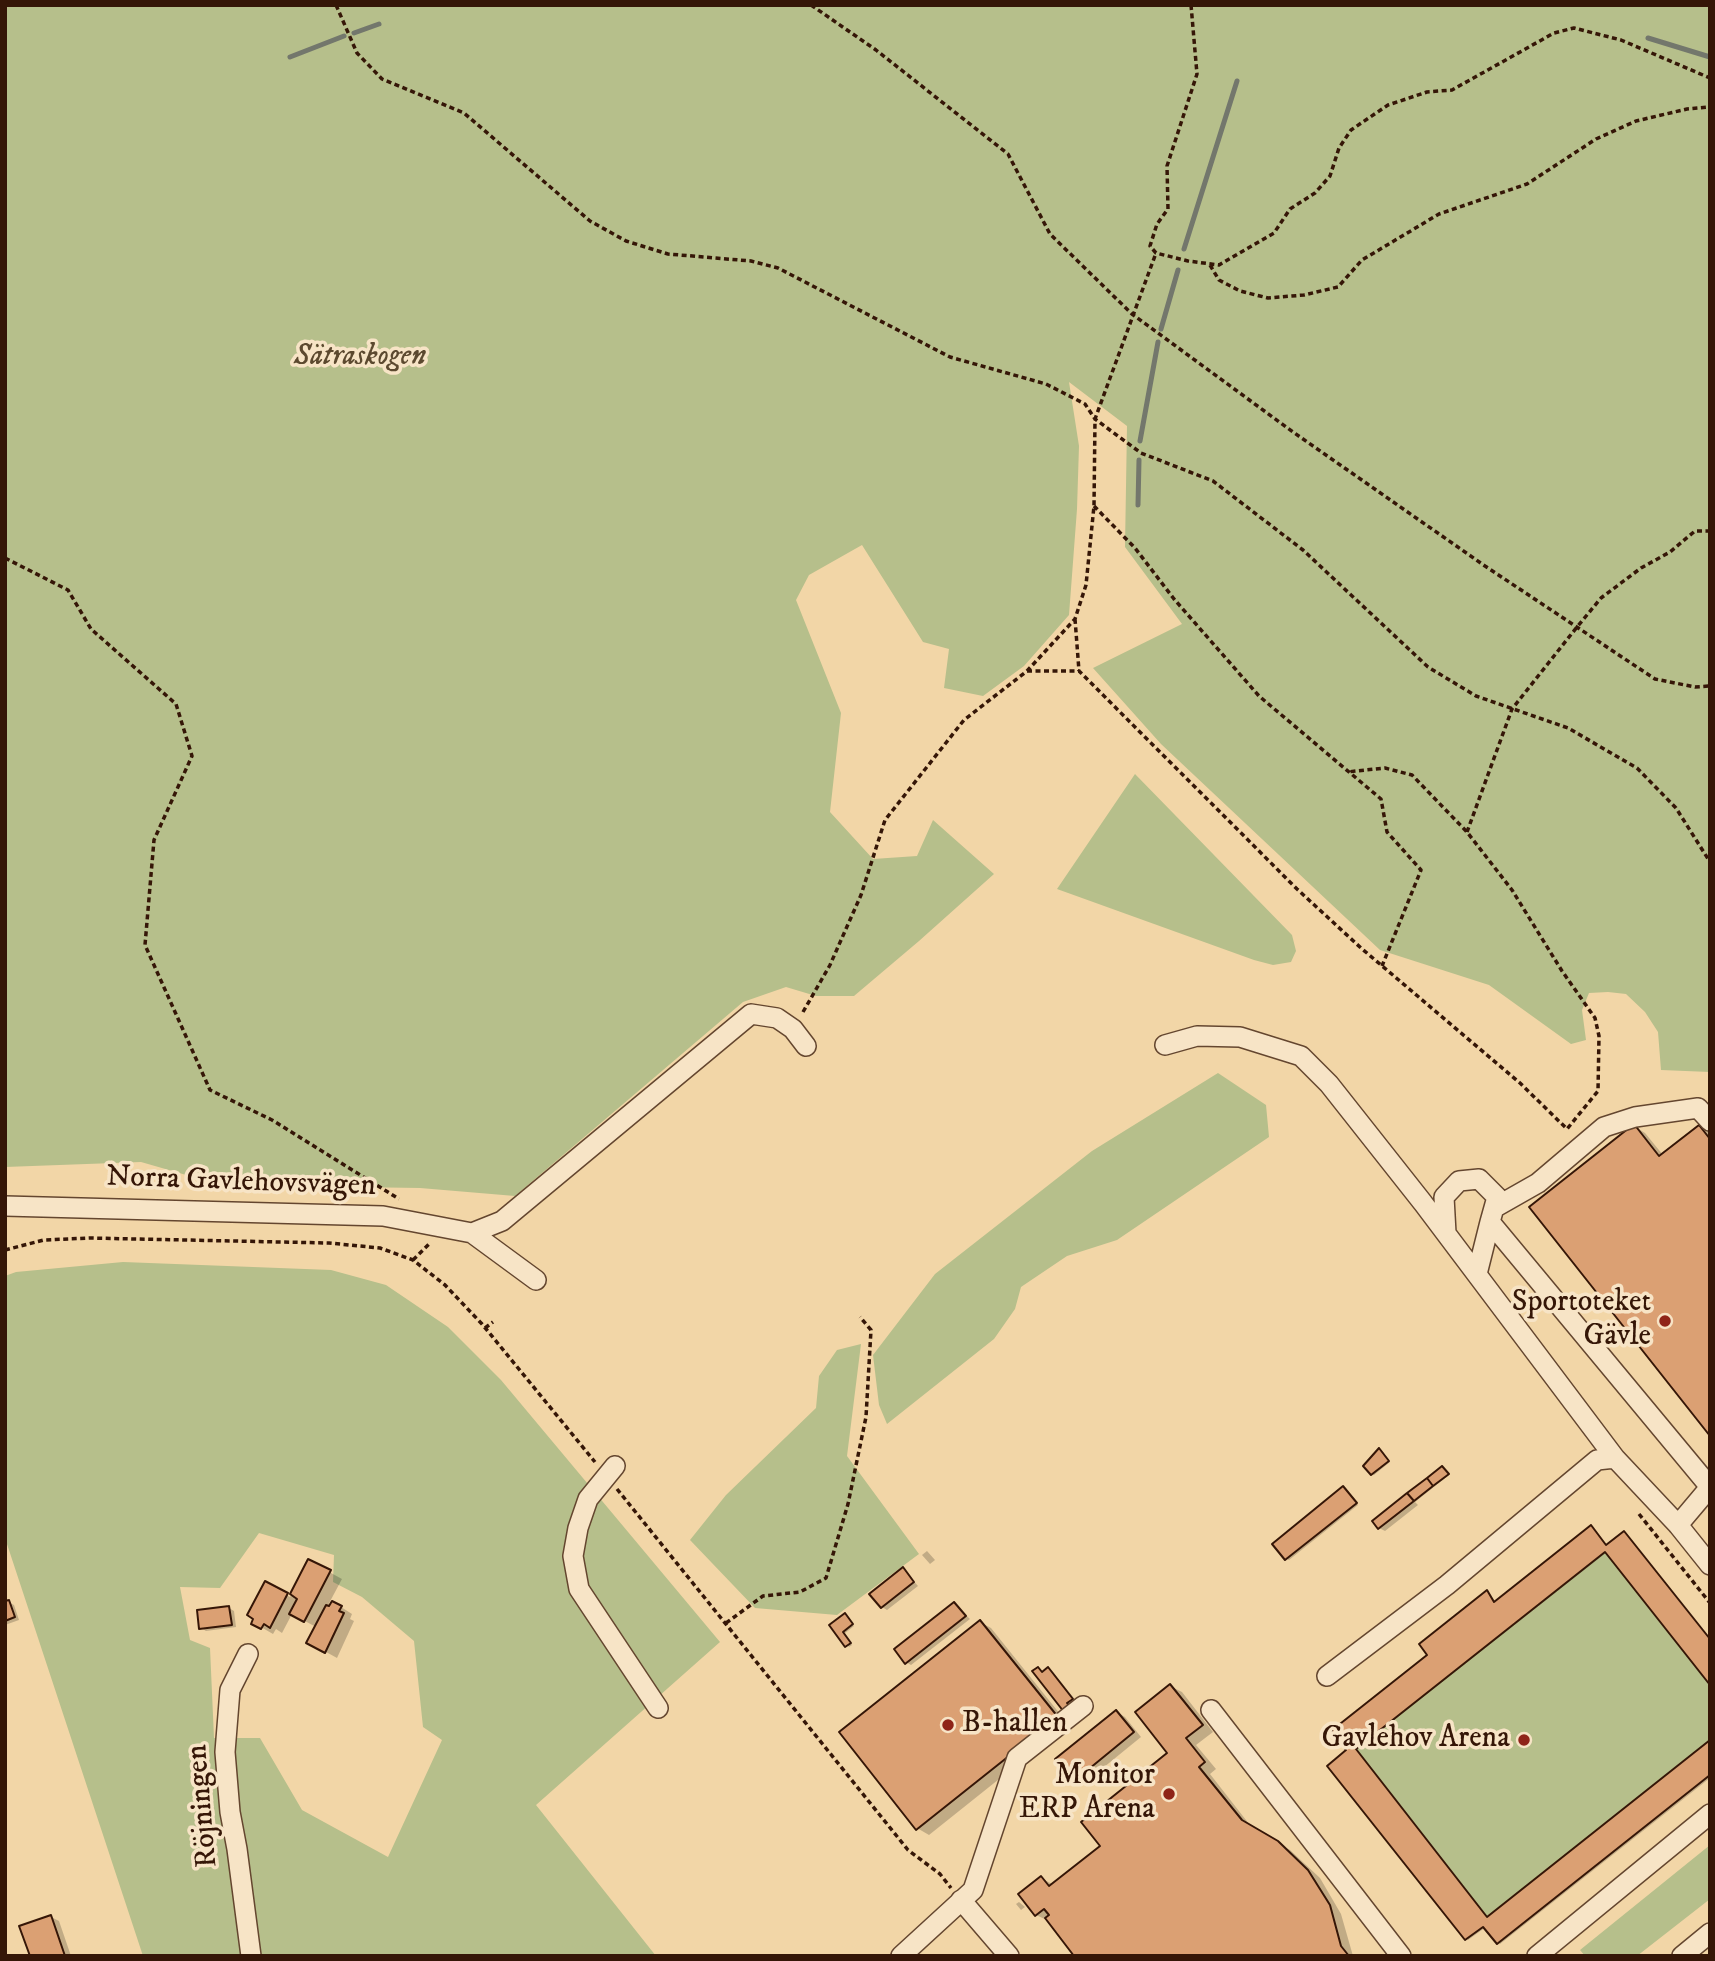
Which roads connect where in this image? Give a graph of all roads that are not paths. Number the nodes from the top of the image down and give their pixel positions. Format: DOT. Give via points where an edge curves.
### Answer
graph roads {
  1 [pos="1165,1045"];
  2 [pos="806,1046"];
  3 [pos="1710,1121"];
  4 [pos="5,1206"];
  5 [pos="1492,1215"];
  6 [pos="472,1233"];
  7 [pos="1446,1234"];
  8 [pos="1477,1275"];
  9 [pos="536,1280"];
  10 [pos="1615,1458"];
  11 [pos="610,1471"];
  12 [pos="1678,1525"];
  13 [pos="1710,1565"];
  14 [pos="248,1654"];
  15 [pos="1327,1675"];
  16 [pos="1083,1706"];
  17 [pos="658,1708"];
  18 [pos="1211,1710"];
  19 [pos="1710,1814"];
  20 [pos="961,1900"];
  21 [pos="1710,1933"];
  22 [pos="251,1956"];
  23 [pos="901,1956"];
  24 [pos="1009,1956"];
  25 [pos="1401,1956"];
  26 [pos="1537,1956"];
  27 [pos="1682,1956"];
  1 -- 7 [label="street" via="1197,1036 1240,1037 1301,1056 1329,1084"];
  2 -- 6 [label="street" via="777,1018 751,1014 502,1221"];
  3 -- 5 [label="street" via="1698,1108 1635,1117 1604,1127"];
  4 -- 6 [label="street, Norra Gavlehovsvägen" via="383,1216"];
  5 -- 7 [label="street" via="1497,1197 1479,1179 1459,1181 1444,1198"];
  5 -- 8 [label="street"];
  5 -- 12 [label="street" via="1710,1487"];
  6 -- 9 [label="street, Norra Gavlehovsvägen"];
  7 -- 8 [label="street"];
  8 -- 10 [label="street"];
  10 -- 12 [label="street"];
  10 -- 15 [label="street" via="1597,1460 1447,1585"];
  11 -- 17 [label="street" via="588,1499 579,1528 573,1556 579,1589"];
  12 -- 13 [label="street"];
  14 -- 22 [label="street, Röjningen" via="230,1690 225,1752"];
  16 -- 20 [label="street" via="1017,1758 973,1890"];
  18 -- 25 [label="street"];
  19 -- 26 [label="street"];
  20 -- 23 [label="street"];
  20 -- 24 [label="street"];
  21 -- 27 [label="street"];
}
